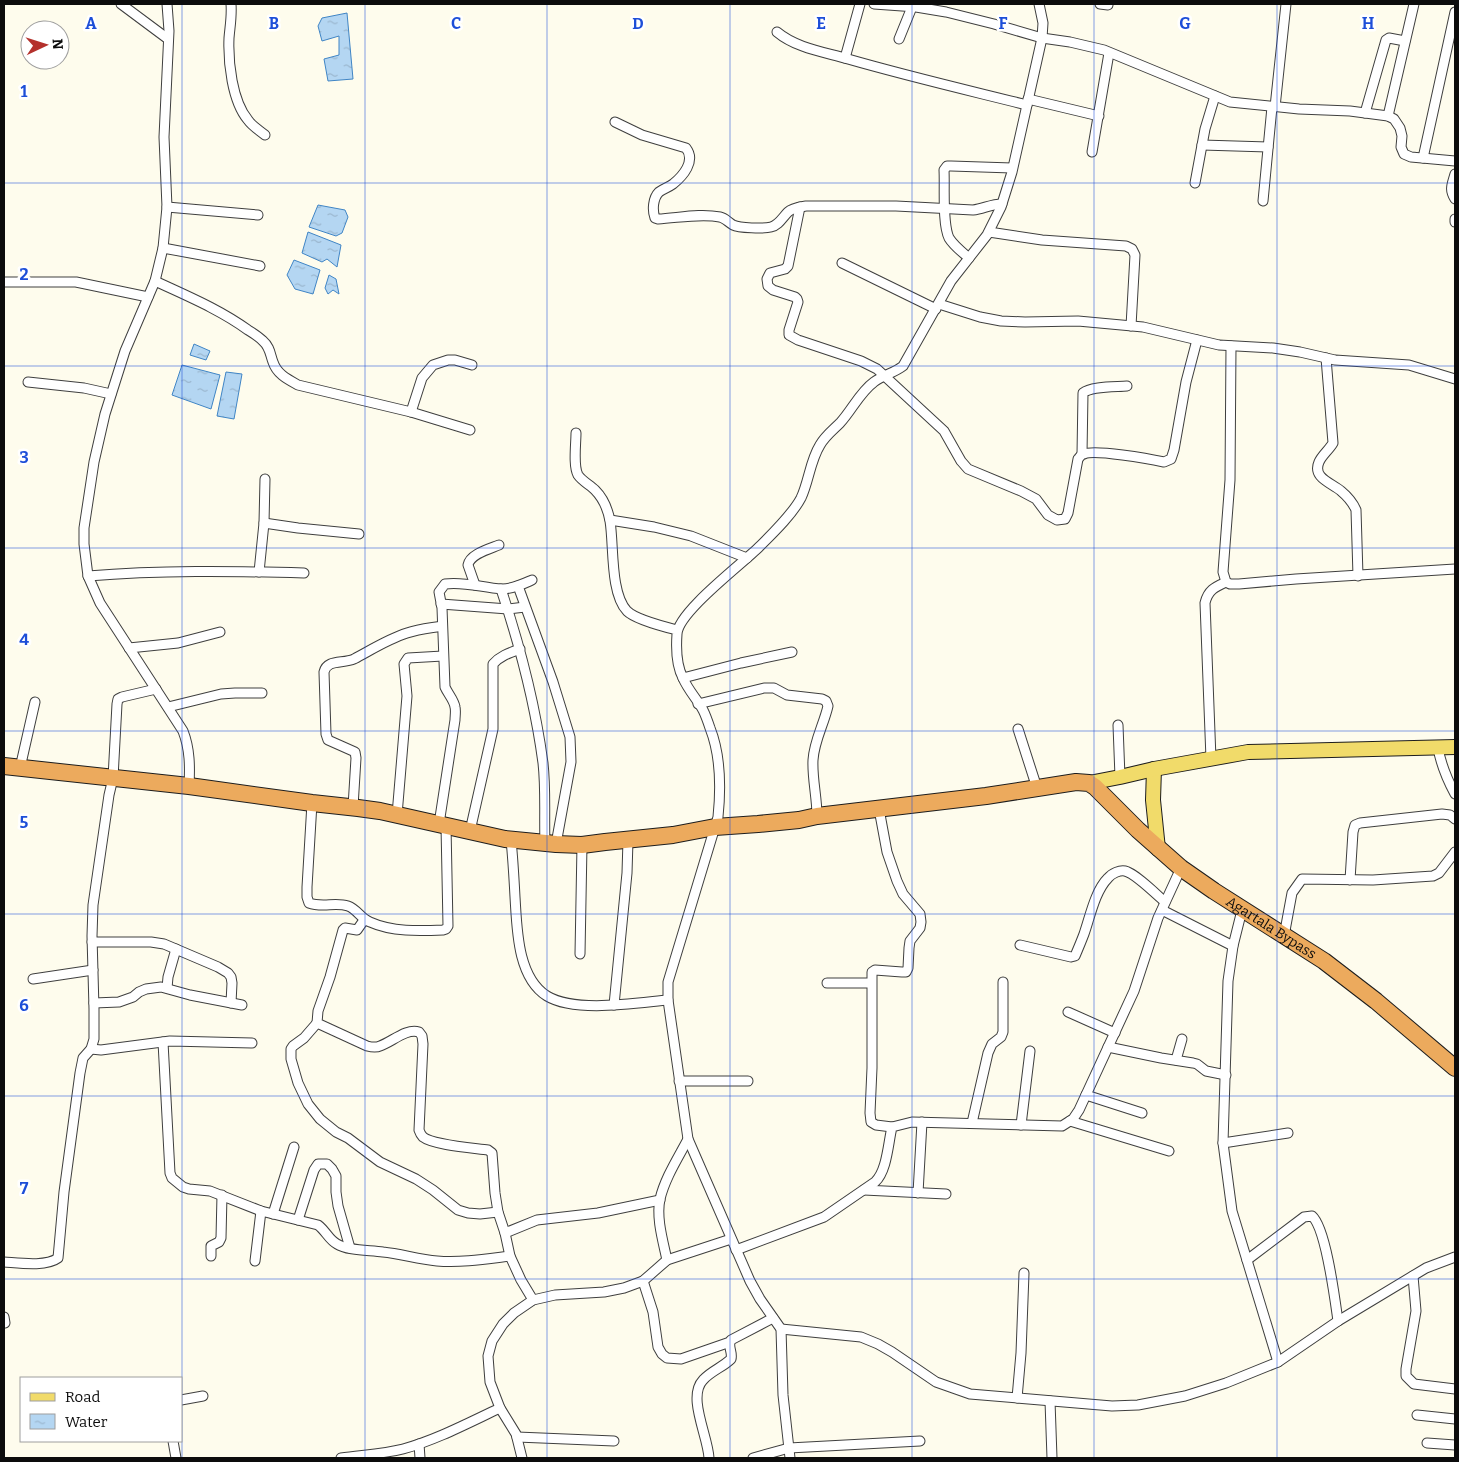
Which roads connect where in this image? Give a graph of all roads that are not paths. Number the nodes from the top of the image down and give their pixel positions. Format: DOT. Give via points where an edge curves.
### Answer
graph roads {
  1 [pos="121,4"];
  2 [pos="167,4"];
  3 [pos="231,4"];
  4 [pos="860,4"];
  5 [pos="874,4"];
  6 [pos="889,4"];
  7 [pos="1039,4"];
  8 [pos="1286,4"];
  9 [pos="1414,4"];
  10 [pos="912,7"];
  11 [pos="1455,12"];
  12 [pos="777,32"];
  13 [pos="1042,38"];
  14 [pos="168,39"];
  15 [pos="899,39"];
  16 [pos="1404,41"];
  17 [pos="1109,53"];
  18 [pos="845,58"];
  19 [pos="1215,96"];
  20 [pos="1027,102"];
  21 [pos="1274,107"];
  22 [pos="1365,113"];
  23 [pos="1099,116"];
  24 [pos="1388,116"];
  25 [pos="615,122"];
  26 [pos="264,135"];
  27 [pos="1202,145"];
  28 [pos="1268,146"];
  29 [pos="1092,152"];
  30 [pos="1423,158"];
  31 [pos="1455,161"];
  32 [pos="1012,168"];
  33 [pos="1455,174"];
  34 [pos="1195,183"];
  35 [pos="1455,199"];
  36 [pos="1262,201"];
  37 [pos="1002,204"];
  38 [pos="168,207"];
  39 [pos="800,207"];
  40 [pos="945,208"];
  41 [pos="258,215"];
  42 [pos="989,232"];
  43 [pos="163,248"];
  44 [pos="969,258"];
  45 [pos="842,263"];
  46 [pos="260,266"];
  47 [pos="155,281"];
  48 [pos="5,282"];
  49 [pos="148,297"];
  50 [pos="938,307"];
  51 [pos="1131,326"];
  52 [pos="1197,340"];
  53 [pos="1231,346"];
  54 [pos="1326,358"];
  55 [pos="472,366"];
  56 [pos="884,377"];
  57 [pos="1455,379"];
  58 [pos="28,382"];
  59 [pos="1127,386"];
  60 [pos="111,394"];
  61 [pos="411,412"];
  62 [pos="470,430"];
  63 [pos="576,433"];
  64 [pos="1082,454"];
  65 [pos="265,479"];
  66 [pos="610,520"];
  67 [pos="264,522"];
  68 [pos="359,534"];
  69 [pos="499,545"];
  70 [pos="747,558"];
  71 [pos="1455,569"];
  72 [pos="259,572"];
  73 [pos="304,573"];
  74 [pos="88,576"];
  75 [pos="1358,576"];
  76 [pos="532,580"];
  77 [pos="1226,582"];
  78 [pos="475,585"];
  79 [pos="518,586"];
  80 [pos="501,588"];
  81 [pos="441,604"];
  82 [pos="525,607"];
  83 [pos="508,609"];
  84 [pos="442,626"];
  85 [pos="677,630"];
  86 [pos="220,632"];
  87 [pos="129,648"];
  88 [pos="520,649"];
  89 [pos="792,652"];
  90 [pos="444,656"];
  91 [pos="683,678"];
  92 [pos="156,689"];
  93 [pos="262,693"];
  94 [pos="35,702"];
  95 [pos="698,704"];
  96 [pos="168,707"];
  97 [pos="1118,725"];
  98 [pos="1018,729"];
  99 [pos="1455,747"];
  100 [pos="1438,748"];
  101 [pos="1211,759"];
  102 [pos="12,767"];
  103 [pos="1154,769"];
  104 [pos="1120,777"];
  105 [pos="113,778"];
  106 [pos="1089,783"];
  107 [pos="189,786"];
  108 [pos="1037,788"];
  109 [pos="1455,794"];
  110 [pos="312,803"];
  111 [pos="353,807"];
  112 [pos="879,809"];
  113 [pos="397,815"];
  114 [pos="817,816"];
  115 [pos="1455,819"];
  116 [pos="442,825"];
  117 [pos="715,827"];
  118 [pos="470,831"];
  119 [pos="511,840"];
  120 [pos="628,840"];
  121 [pos="550,844"];
  122 [pos="582,844"];
  123 [pos="1158,849"];
  124 [pos="1455,852"];
  125 [pos="1180,868"];
  126 [pos="1350,880"];
  127 [pos="1164,906"];
  128 [pos="1242,910"];
  129 [pos="364,920"];
  130 [pos="1284,936"];
  131 [pos="92,942"];
  132 [pos="1020,945"];
  133 [pos="1233,946"];
  134 [pos="176,949"];
  135 [pos="580,954"];
  136 [pos="93,970"];
  137 [pos="32,979"];
  138 [pos="1002,982"];
  139 [pos="827,983"];
  140 [pos="871,983"];
  141 [pos="167,988"];
  142 [pos="668,1000"];
  143 [pos="94,1003"];
  144 [pos="231,1003"];
  145 [pos="242,1005"];
  146 [pos="614,1005"];
  147 [pos="1068,1012"];
  148 [pos="317,1023"];
  149 [pos="1115,1032"];
  150 [pos="1182,1039"];
  151 [pos="163,1042"];
  152 [pos="252,1043"];
  153 [pos="1108,1047"];
  154 [pos="91,1049"];
  155 [pos="1030,1051"];
  156 [pos="1176,1060"];
  157 [pos="1455,1068"];
  158 [pos="1226,1075"];
  159 [pos="679,1081"];
  160 [pos="748,1081"];
  161 [pos="1086,1095"];
  162 [pos="1142,1114"];
  163 [pos="1070,1121"];
  164 [pos="922,1122"];
  165 [pos="972,1123"];
  166 [pos="1021,1125"];
  167 [pos="892,1127"];
  168 [pos="1288,1133"];
  169 [pos="688,1139"];
  170 [pos="1223,1143"];
  171 [pos="294,1147"];
  172 [pos="1169,1151"];
  173 [pos="864,1190"];
  174 [pos="918,1193"];
  175 [pos="946,1194"];
  176 [pos="222,1195"];
  177 [pos="660,1200"];
  178 [pos="262,1211"];
  179 [pos="498,1212"];
  180 [pos="273,1214"];
  181 [pos="298,1220"];
  182 [pos="505,1233"];
  183 [pos="732,1239"];
  184 [pos="350,1248"];
  185 [pos="736,1250"];
  186 [pos="211,1256"];
  187 [pos="510,1256"];
  188 [pos="1455,1257"];
  189 [pos="667,1260"];
  190 [pos="1247,1260"];
  191 [pos="255,1261"];
  192 [pos="4,1262"];
  193 [pos="1024,1273"];
  194 [pos="1413,1276"];
  195 [pos="643,1280"];
  196 [pos="533,1300"];
  197 [pos="773,1318"];
  198 [pos="1338,1321"];
  199 [pos="781,1329"];
  200 [pos="730,1342"];
  201 [pos="1278,1362"];
  202 [pos="1455,1389"];
  203 [pos="203,1396"];
  204 [pos="1017,1398"];
  205 [pos="182,1400"];
  206 [pos="1050,1401"];
  207 [pos="500,1408"];
  208 [pos="1417,1415"];
  209 [pos="1455,1418"];
  210 [pos="517,1438"];
  211 [pos="614,1441"];
  212 [pos="920,1441"];
  213 [pos="172,1442"];
  214 [pos="419,1444"];
  215 [pos="1427,1444"];
  216 [pos="1455,1444"];
  217 [pos="789,1448"];
  218 [pos="176,1458"];
  219 [pos="341,1458"];
  220 [pos="420,1458"];
  221 [pos="522,1458"];
  222 [pos="709,1458"];
  223 [pos="753,1458"];
  224 [pos="790,1458"];
  225 [pos="1052,1458"];
  1 -- 14 [label="street"];
  2 -- 14 [label="street"];
  3 -- 26 [label="street" via="230,58 236,96 248,121"];
  4 -- 18 [label="street"];
  5 -- 6 [label="street"];
  6 -- 10 [label="street"];
  7 -- 13 [label="street"];
  8 -- 21 [label="street"];
  9 -- 16 [label="street"];
  10 -- 13 [label="street" via="946,12"];
  10 -- 15 [label="street"];
  11 -- 30 [label="street"];
  12 -- 18 [label="street" via="795,43"];
  13 -- 17 [label="street"];
  13 -- 20 [label="street"];
  14 -- 38 [label="street" via="164,137"];
  16 -- 22 [label="street" via="1386,40"];
  16 -- 24 [label="street"];
  17 -- 19 [label="street"];
  17 -- 23 [label="street"];
  18 -- 20 [label="street"];
  19 -- 21 [label="street" via="1230,102"];
  19 -- 27 [label="street"];
  20 -- 23 [label="street"];
  20 -- 32 [label="street"];
  21 -- 22 [label="street"];
  21 -- 28 [label="street"];
  22 -- 24 [label="street"];
  23 -- 29 [label="street"];
  24 -- 30 [label="street" via="1400,128 1404,154"];
  25 -- 39 [label="street" via="642,135 686,148 689,152 689,164 684,174 658,193 654,202 655,218 718,217 735,226 772,227 788,212"];
  27 -- 28 [label="street"];
  27 -- 34 [label="street"];
  28 -- 36 [label="street"];
  30 -- 31 [label="street"];
  32 -- 37 [label="street"];
  32 -- 40 [label="street" via="947,166 944,170"];
  33 -- 35 [label="street" via="1451,189"];
  37 -- 40 [label="street" via="981,209"];
  37 -- 42 [label="street"];
  38 -- 41 [label="street"];
  38 -- 43 [label="street"];
  39 -- 40 [label="street"];
  39 -- 56 [label="street" via="788,266 770,273 768,278 768,286 773,290 797,299 789,334 870,365"];
  40 -- 44 [label="street" via="948,236"];
  42 -- 44 [label="street"];
  42 -- 51 [label="street" via="1132,249 1135,255"];
  43 -- 46 [label="street"];
  43 -- 47 [label="street"];
  44 -- 50 [label="street"];
  45 -- 50 [label="street"];
  47 -- 49 [label="street"];
  47 -- 61 [label="street" via="216,310 263,341 277,371 298,385"];
  48 -- 49 [label="street" via="76,282"];
  49 -- 60 [label="street"];
  50 -- 51 [label="street" via="1001,321 1078,321"];
  50 -- 56 [label="street" via="903,366"];
  51 -- 52 [label="street"];
  52 -- 53 [label="street"];
  52 -- 64 [label="street" via="1171,458 1164,462 1119,455"];
  53 -- 54 [label="street" via="1273,348"];
  53 -- 77 [label="street" via="1230,480 1223,572"];
  54 -- 57 [label="street" via="1409,365"];
  54 -- 75 [label="street" via="1333,443 1318,463 1317,471 1320,477 1341,490 1356,510"];
  55 -- 61 [label="street" via="455,360 433,365 422,378"];
  56 -- 64 [label="street" via="944,431 968,469 1036,499 1048,514 1058,520 1065,520 1068,513 1078,459"];
  56 -- 70 [label="street" via="866,389 826,436 819,446 797,504"];
  58 -- 60 [label="street"];
  59 -- 64 [label="street" via="1092,389 1083,393"];
  60 -- 74 [label="street" via="94,462 84,528"];
  61 -- 62 [label="street"];
  63 -- 66 [label="street" via="576,470 603,500"];
  65 -- 67 [label="street"];
  66 -- 70 [label="street" via="691,536"];
  66 -- 85 [label="street" via="616,587 622,603 635,616"];
  67 -- 68 [label="street"];
  67 -- 72 [label="street"];
  69 -- 78 [label="street" via="468,562"];
  70 -- 85 [label="street" via="693,608"];
  71 -- 75 [label="street"];
  72 -- 73 [label="street"];
  72 -- 74 [label="street" via="138,572"];
  74 -- 87 [label="street" via="100,603"];
  75 -- 77 [label="street" via="1239,584"];
  76 -- 79 [label="street"];
  77 -- 101 [label="street" via="1214,588 1205,603"];
  78 -- 80 [label="street"];
  78 -- 81 [label="street" via="445,584 439,592"];
  79 -- 80 [label="street"];
  79 -- 82 [label="street"];
  80 -- 83 [label="street"];
  81 -- 83 [label="street"];
  81 -- 84 [label="street"];
  82 -- 83 [label="street"];
  82 -- 121 [label="street" via="554,682 570,737 571,762"];
  83 -- 88 [label="street"];
  84 -- 90 [label="street"];
  84 -- 111 [label="street" via="406,634 352,659 325,667 328,740 355,752"];
  85 -- 91 [label="street" via="678,665"];
  86 -- 87 [label="street" via="178,643"];
  87 -- 92 [label="street"];
  88 -- 118 [label="street" via="493,664 492,729"];
  88 -- 121 [label="street" via="543,765"];
  89 -- 91 [label="street"];
  90 -- 113 [label="street" via="408,658 404,664 406,696"];
  90 -- 116 [label="street" via="445,687 454,704 455,714"];
  91 -- 95 [label="street"];
  92 -- 96 [label="street"];
  92 -- 105 [label="street" via="118,700"];
  93 -- 96 [label="street" via="221,694"];
  94 -- 102 [label="street"];
  95 -- 114 [label="street" via="764,688 826,701 828,706 813,758"];
  95 -- 117 [label="street" via="710,729 718,758 719,808"];
  96 -- 107 [label="street" via="188,742"];
  97 -- 104 [label="street"];
  98 -- 108 [label="street"];
  99 -- 100 [label="main road"];
  100 -- 101 [label="main road" via="1248,752"];
  100 -- 109 [label="street" via="1445,775"];
  101 -- 103 [label="main road"];
  102 -- 105 [label="highway"];
  103 -- 104 [label="main road"];
  103 -- 123 [label="main road"];
  104 -- 106 [label="main road"];
  105 -- 107 [label="highway"];
  105 -- 131 [label="street" via="93,905"];
  106 -- 108 [label="highway"];
  106 -- 123 [label="highway, Agartala Bypass"];
  107 -- 110 [label="highway"];
  108 -- 112 [label="highway"];
  110 -- 111 [label="highway"];
  110 -- 129 [label="street" via="309,903 353,908"];
  111 -- 113 [label="highway"];
  112 -- 114 [label="highway"];
  112 -- 140 [label="street" via="891,867 903,894 920,914 921,922 910,942 906,972 875,970"];
  113 -- 116 [label="highway"];
  114 -- 117 [label="highway"];
  115 -- 126 [label="street" via="1442,814 1355,825"];
  116 -- 118 [label="highway"];
  116 -- 129 [label="street" via="446,929 407,930"];
  117 -- 120 [label="highway"];
  117 -- 142 [label="street" via="668,982"];
  118 -- 119 [label="highway"];
  119 -- 121 [label="highway"];
  119 -- 146 [label="street" via="517,928 522,955 536,986 547,996 561,1001 587,1006"];
  120 -- 122 [label="highway"];
  120 -- 146 [label="street" via="628,873"];
  121 -- 122 [label="highway"];
  122 -- 135 [label="street"];
  123 -- 125 [label="highway, Agartala Bypass"];
  124 -- 126 [label="street" via="1433,876"];
  125 -- 127 [label="street"];
  125 -- 128 [label="highway, Agartala Bypass"];
  126 -- 130 [label="street" via="1302,879 1292,893"];
  127 -- 132 [label="street" via="1133,875 1125,871 1115,873 1108,876 1102,885 1074,956"];
  127 -- 133 [label="street"];
  127 -- 149 [label="street" via="1134,991"];
  128 -- 130 [label="highway, Agartala Bypass"];
  128 -- 133 [label="street"];
  129 -- 148 [label="street" via="357,930 343,930"];
  130 -- 157 [label="highway, Agartala Bypass" via="1362,990"];
  131 -- 134 [label="street" via="151,942"];
  131 -- 136 [label="street"];
  133 -- 158 [label="street" via="1228,981"];
  134 -- 141 [label="street"];
  134 -- 144 [label="street" via="228,973 232,983"];
  136 -- 137 [label="street"];
  136 -- 143 [label="street"];
  138 -- 165 [label="street" via="1003,1032 988,1053"];
  139 -- 140 [label="street"];
  140 -- 167 [label="street" via="871,1122"];
  141 -- 143 [label="street" via="146,989 119,1002"];
  141 -- 144 [label="street"];
  142 -- 146 [label="street"];
  142 -- 159 [label="street"];
  143 -- 154 [label="street"];
  144 -- 145 [label="street"];
  147 -- 149 [label="street"];
  148 -- 179 [label="street" via="291,1049 298,1083 320,1119 380,1162 433,1190 458,1210 480,1214"];
  148 -- 179 [label="street" via="374,1047 407,1033 419,1032 423,1044 419,1130 428,1140 492,1152"];
  149 -- 153 [label="street"];
  150 -- 156 [label="street"];
  151 -- 152 [label="street"];
  151 -- 154 [label="street"];
  151 -- 176 [label="street" via="170,1173 189,1190"];
  153 -- 156 [label="street"];
  153 -- 161 [label="street"];
  154 -- 192 [label="street" via="83,1058 80,1073 58,1258 40,1263"];
  155 -- 166 [label="street"];
  156 -- 158 [label="street"];
  158 -- 170 [label="street"];
  159 -- 160 [label="street"];
  159 -- 169 [label="street"];
  161 -- 162 [label="street"];
  161 -- 163 [label="street"];
  163 -- 166 [label="street" via="1062,1126"];
  163 -- 172 [label="street"];
  164 -- 165 [label="street"];
  164 -- 167 [label="street"];
  164 -- 174 [label="street"];
  165 -- 166 [label="street"];
  167 -- 173 [label="street" via="883,1170 879,1178"];
  168 -- 170 [label="street"];
  169 -- 177 [label="street"];
  169 -- 183 [label="street"];
  170 -- 190 [label="street" via="1232,1211"];
  171 -- 180 [label="street"];
  173 -- 174 [label="street"];
  173 -- 185 [label="street" via="824,1217"];
  174 -- 175 [label="street"];
  176 -- 178 [label="street"];
  176 -- 186 [label="street" via="221,1238 210,1246"];
  177 -- 182 [label="street" via="598,1213 537,1220"];
  177 -- 189 [label="street"];
  178 -- 180 [label="street"];
  178 -- 191 [label="street"];
  179 -- 182 [label="street"];
  180 -- 181 [label="street"];
  181 -- 184 [label="street" via="318,1225 332,1241"];
  181 -- 184 [label="street" via="314,1170 318,1164 328,1164 336,1176 338,1206"];
  182 -- 187 [label="street"];
  183 -- 185 [label="street"];
  183 -- 189 [label="street"];
  184 -- 187 [label="street" via="438,1261"];
  185 -- 197 [label="street"];
  187 -- 196 [label="street"];
  188 -- 194 [label="street"];
  189 -- 195 [label="street"];
  190 -- 198 [label="street" via="1304,1217 1312,1216 1318,1223 1328,1260"];
  190 -- 201 [label="street"];
  193 -- 204 [label="street"];
  194 -- 198 [label="street"];
  194 -- 202 [label="street" via="1416,1311 1406,1376 1414,1384"];
  195 -- 196 [label="street" via="616,1290"];
  195 -- 200 [label="street" via="653,1312 658,1348 667,1358 681,1359"];
  196 -- 207 [label="street" via="514,1313 492,1341 488,1369"];
  197 -- 199 [label="street"];
  197 -- 200 [label="street"];
  198 -- 201 [label="street"];
  199 -- 204 [label="street" via="861,1337 892,1352 936,1382 970,1394"];
  199 -- 217 [label="street"];
  200 -- 222 [label="street" via="731,1359 702,1381 696,1398"];
  201 -- 206 [label="street" via="1226,1383 1160,1402 1112,1406"];
  203 -- 205 [label="street"];
  204 -- 206 [label="street"];
  206 -- 225 [label="street"];
  207 -- 210 [label="street"];
  207 -- 214 [label="street"];
  208 -- 209 [label="street"];
  210 -- 211 [label="street"];
  210 -- 221 [label="street"];
  212 -- 217 [label="street"];
  213 -- 218 [label="street"];
  214 -- 219 [label="street" via="401,1450"];
  214 -- 220 [label="street"];
  215 -- 216 [label="street"];
  217 -- 223 [label="street"];
  217 -- 224 [label="street"];
}
